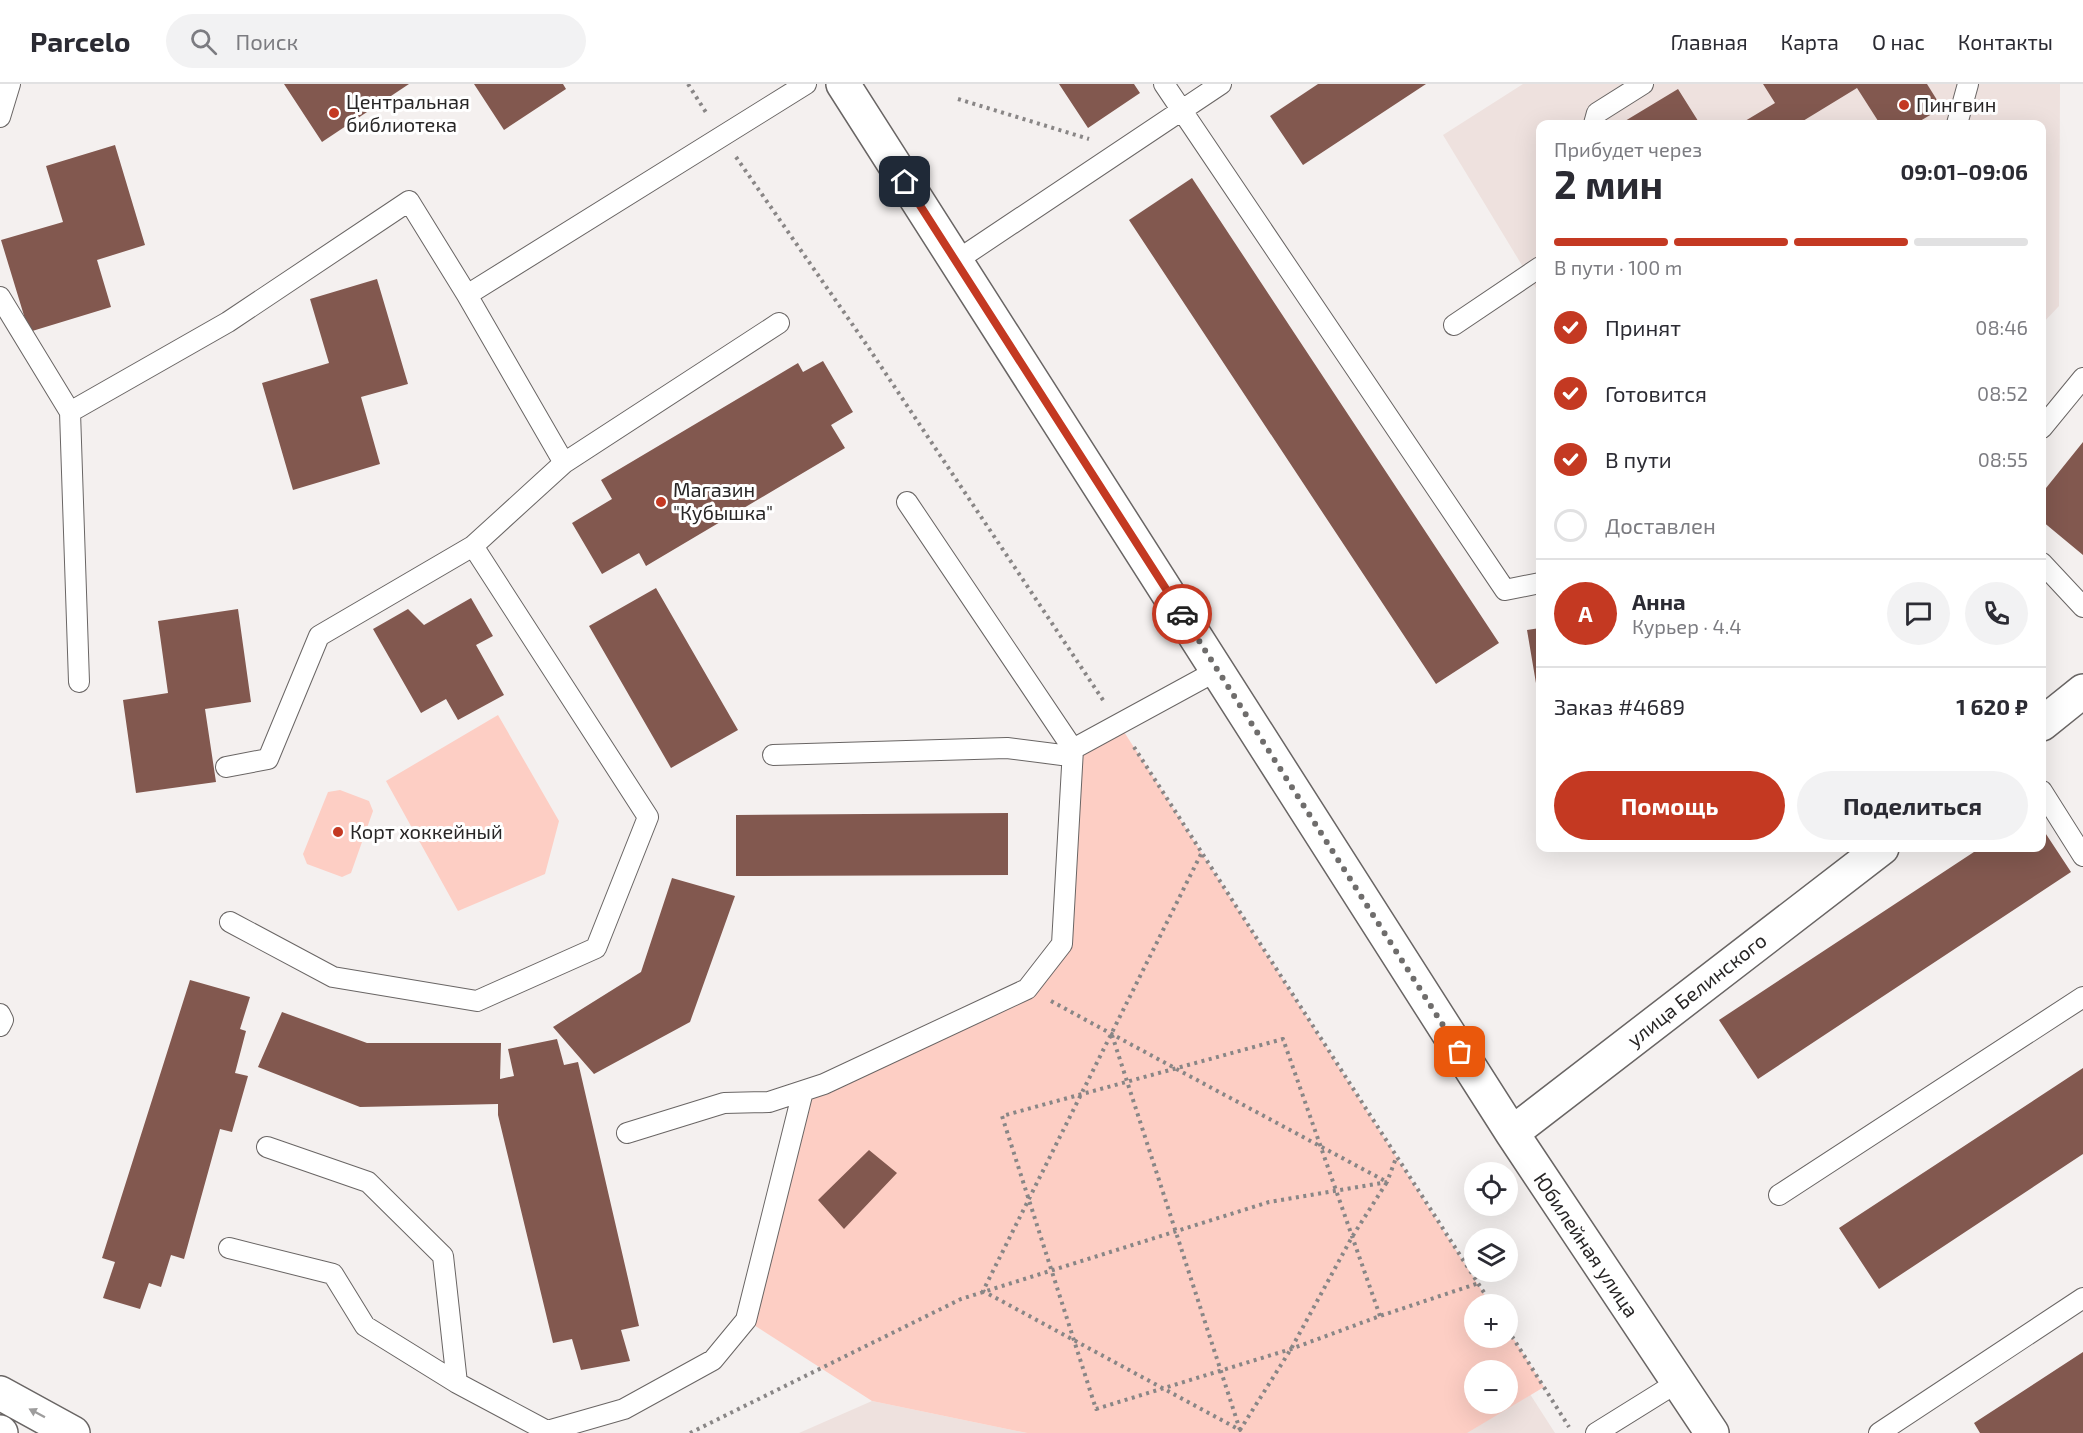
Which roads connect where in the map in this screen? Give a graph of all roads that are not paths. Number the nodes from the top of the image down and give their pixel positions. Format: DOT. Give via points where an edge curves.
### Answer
graph roads {
  1 [pos="10,84"];
  2 [pos="806,84"];
  3 [pos="843,84"];
  4 [pos="1164,84"];
  5 [pos="1221,84"];
  6 [pos="1643,84"];
  7 [pos="1968,84"];
  8 [pos="1182,111"];
  9 [pos="0,117"];
  10 [pos="1595,120"];
  11 [pos="1958,120"];
  12 [pos="956,261"];
  13 [pos="1536,270"];
  14 [pos="467,295"];
  15 [pos="0,297"];
  16 [pos="779,323"];
  17 [pos="1454,325"];
  18 [pos="2083,378"];
  19 [pos="69,412"];
  20 [pos="2046,423"];
  21 [pos="564,463"];
  22 [pos="907,502"];
  23 [pos="472,546"];
  24 [pos="2046,567"];
  25 [pos="1536,584"];
  26 [pos="2083,607"];
  27 [pos="1218,670"];
  28 [pos="79,682"];
  29 [pos="2083,691"];
  30 [pos="2046,721"];
  31 [pos="1073,749"];
  32 [pos="773,755"];
  33 [pos="226,767"];
  34 [pos="2046,797"];
  35 [pos="1877,852"];
  36 [pos="2083,856"];
  37 [pos="230,922"];
  38 [pos="2083,997"];
  39 [pos="0,1014"];
  40 [pos="0,1026"];
  41 [pos="803,1091"];
  42 [pos="627,1133"];
  43 [pos="1512,1133"];
  44 [pos="267,1147"];
  45 [pos="1779,1196"];
  46 [pos="229,1248"];
  47 [pos="2083,1298"];
  48 [pos="1678,1382"];
  49 [pos="457,1383"];
  50 [pos="0,1393"];
  51 [pos="73,1433"];
  52 [pos="1596,1433"];
  53 [pos="1712,1433"];
  54 [pos="1879,1433"];
  1 -- 9 [label="lane"];
  2 -- 14 [label="lane"];
  3 -- 12 [label="street, Юбилейная улица"];
  4 -- 8 [label="lane"];
  5 -- 8 [label="lane"];
  6 -- 10 [label="lane" via="1597,113"];
  7 -- 11 [label="lane"];
  8 -- 12 [label="lane"];
  8 -- 25 [label="lane" via="1505,590"];
  12 -- 27 [label="street, Юбилейная улица"];
  13 -- 17 [label="lane"];
  14 -- 19 [label="lane" via="409,201 228,322"];
  14 -- 21 [label="lane"];
  15 -- 19 [label="lane"];
  16 -- 21 [label="lane"];
  18 -- 20 [label="lane"];
  19 -- 28 [label="lane"];
  21 -- 23 [label="lane"];
  22 -- 31 [label="lane"];
  23 -- 33 [label="lane" via="319,636 268,759"];
  23 -- 37 [label="lane" via="648,817 596,948 477,1001 333,977"];
  24 -- 26 [label="lane"];
  27 -- 31 [label="lane"];
  27 -- 43 [label="street, Юбилейная улица"];
  29 -- 30 [label="street"];
  31 -- 32 [label="lane" via="1062,755 1007,748"];
  31 -- 41 [label="lane" via="1062,944 1028,989"];
  34 -- 36 [label="lane"];
  35 -- 43 [label="street, улица Белинского"];
  38 -- 45 [label="lane"];
  39 -- 40 [label="lane"];
  41 -- 42 [label="lane" via="769,1102 724,1103"];
  41 -- 49 [label="lane" via="747,1320 713,1360 624,1409 547,1431"];
  43 -- 48 [label="street, Юбилейная улица"];
  44 -- 49 [label="lane" via="368,1182 442,1256"];
  46 -- 49 [label="lane" via="333,1274 365,1326"];
  47 -- 54 [label="lane"];
  48 -- 52 [label="lane"];
  48 -- 53 [label="street, Юбилейная улица"];
  51 -- 50 [label="street, one-way"];
}
